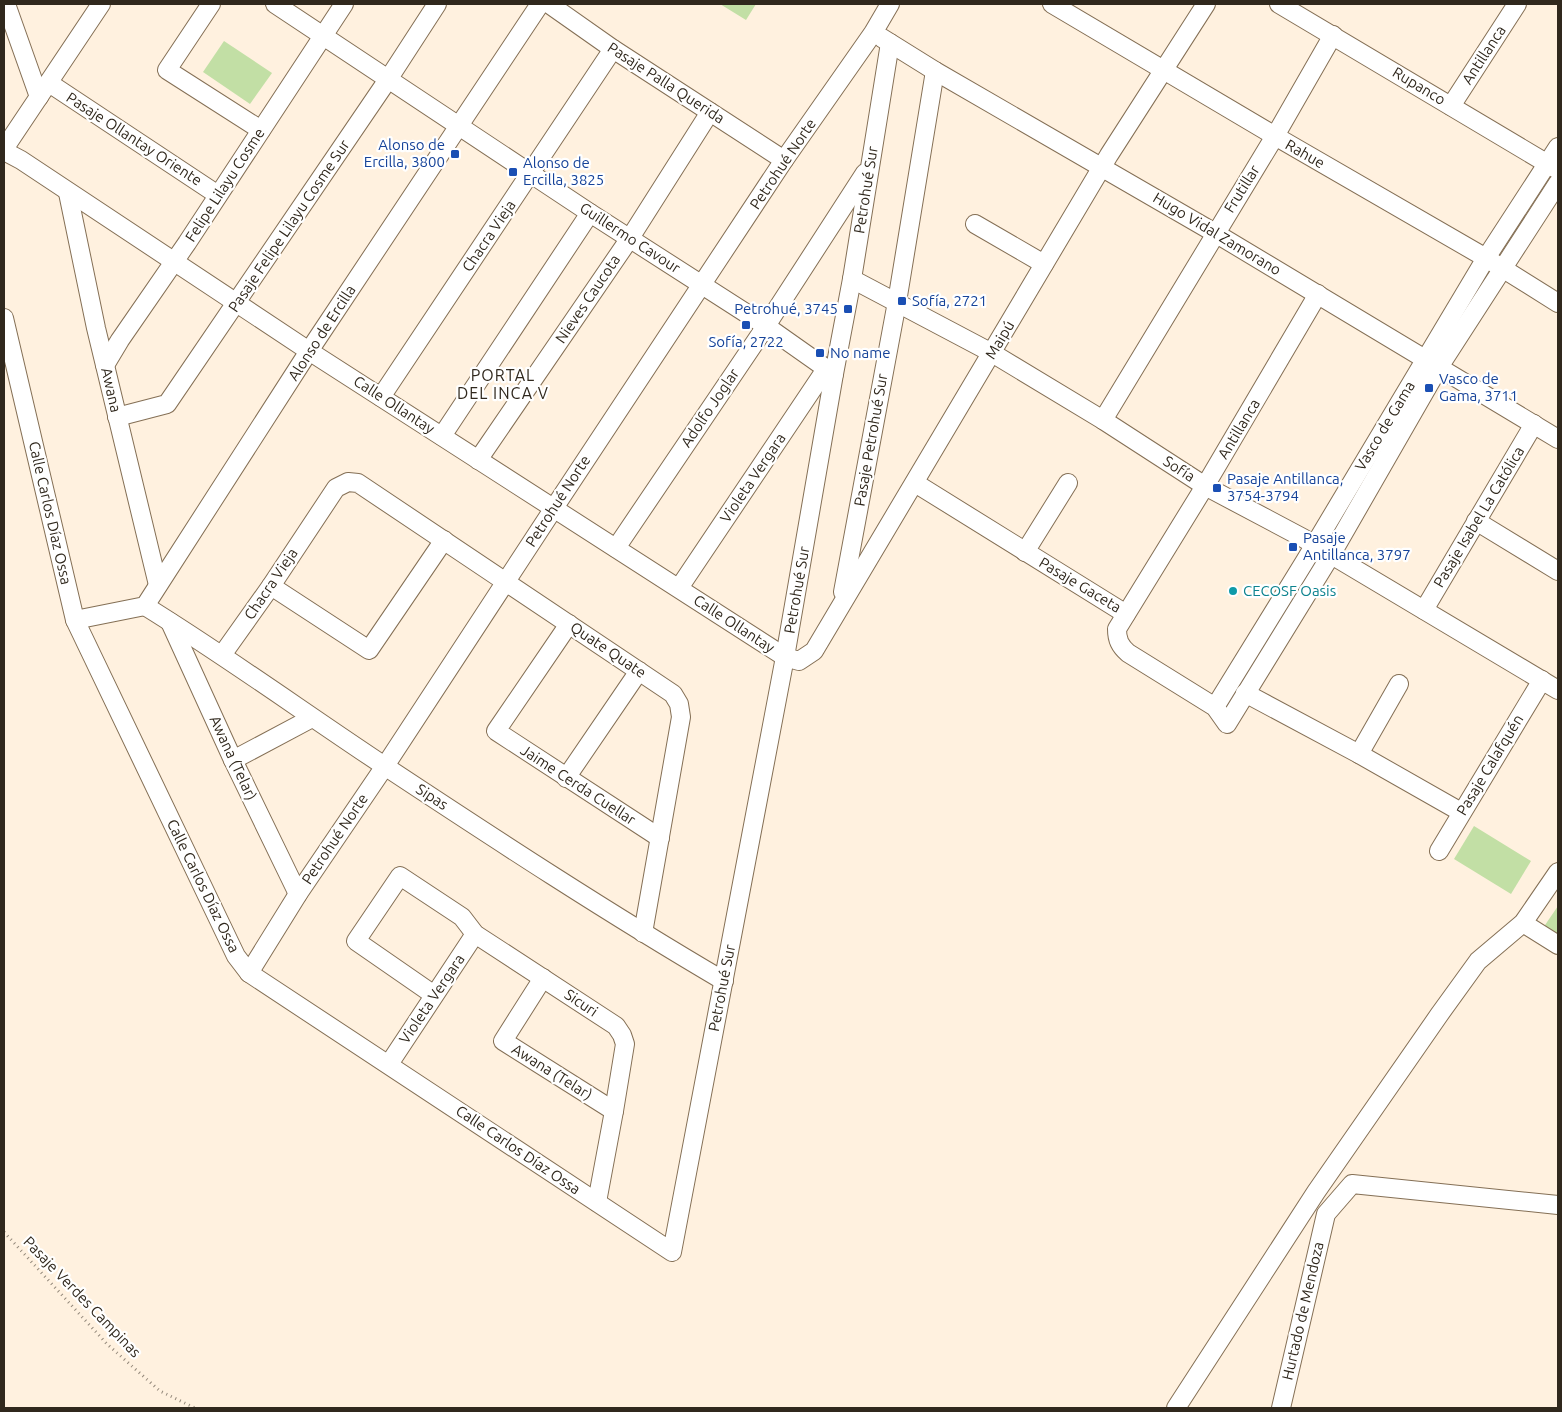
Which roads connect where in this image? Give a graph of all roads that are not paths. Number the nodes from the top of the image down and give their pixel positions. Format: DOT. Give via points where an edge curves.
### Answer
graph roads {
  1 [pos="6,4"];
  2 [pos="102,4"];
  3 [pos="212,4"];
  4 [pos="275,4"];
  5 [pos="344,4"];
  6 [pos="437,4"];
  7 [pos="540,4"];
  8 [pos="549,4"];
  9 [pos="890,4"];
  10 [pos="1052,4"];
  11 [pos="1206,4"];
  12 [pos="1278,4"];
  13 [pos="1510,6"];
  14 [pos="873,33"];
  15 [pos="323,35"];
  16 [pos="1333,35"];
  17 [pos="890,44"];
  18 [pos="613,49"];
  19 [pos="1165,70"];
  20 [pos="935,71"];
  21 [pos="389,78"];
  22 [pos="44,90"];
  23 [pos="1451,106"];
  24 [pos="710,112"];
  25 [pos="459,125"];
  26 [pos="261,130"];
  27 [pos="1275,136"];
  28 [pos="1558,147"];
  29 [pos="4,150"];
  30 [pos="784,160"];
  31 [pos="869,167"];
  32 [pos="1102,167"];
  33 [pos="1553,167"];
  34 [pos="531,173"];
  35 [pos="1558,183"];
  36 [pos="68,193"];
  37 [pos="218,194"];
  38 [pos="590,213"];
  39 [pos="975,224"];
  40 [pos="1215,233"];
  41 [pos="630,238"];
  42 [pos="1486,258"];
  43 [pos="175,261"];
  44 [pos="1044,264"];
  45 [pos="1502,269"];
  46 [pos="852,279"];
  47 [pos="702,286"];
  48 [pos="1318,294"];
  49 [pos="237,302"];
  50 [pos="896,302"];
  51 [pos="1558,303"];
  52 [pos="4,318"];
  53 [pos="766,326"];
  54 [pos="309,351"];
  55 [pos="992,354"];
  56 [pos="1432,363"];
  57 [pos="105,365"];
  58 [pos="830,371"];
  59 [pos="381,397"];
  60 [pos="117,416"];
  61 [pos="1103,420"];
  62 [pos="1534,424"];
  63 [pos="442,436"];
  64 [pos="1558,439"];
  65 [pos="478,460"];
  66 [pos="1068,482"];
  67 [pos="915,483"];
  68 [pos="1205,486"];
  69 [pos="336,488"];
  70 [pos="554,508"];
  71 [pos="1476,521"];
  72 [pos="444,540"];
  73 [pos="1314,545"];
  74 [pos="616,548"];
  75 [pos="1025,552"];
  76 [pos="1331,555"];
  77 [pos="1558,571"];
  78 [pos="506,581"];
  79 [pos="158,585"];
  80 [pos="271,586"];
  81 [pos="679,588"];
  82 [pos="842,603"];
  83 [pos="145,606"];
  84 [pos="1424,610"];
  85 [pos="1126,614"];
  86 [pos="75,620"];
  87 [pos="170,622"];
  88 [pos="569,624"];
  89 [pos="222,655"];
  90 [pos="785,656"];
  91 [pos="639,670"];
  92 [pos="1542,680"];
  93 [pos="1399,684"];
  94 [pos="1558,690"];
  95 [pos="1245,693"];
  96 [pos="1215,706"];
  97 [pos="312,718"];
  98 [pos="1228,724"];
  99 [pos="1359,754"];
  100 [pos="233,760"];
  101 [pos="384,766"];
  102 [pos="566,778"];
  103 [pos="1461,812"];
  104 [pos="660,838"];
  105 [pos="1439,851"];
  106 [pos="1558,872"];
  107 [pos="298,894"];
  108 [pos="1523,922"];
  109 [pos="642,933"];
  110 [pos="475,934"];
  111 [pos="1558,945"];
  112 [pos="249,973"];
  113 [pos="543,978"];
  114 [pos="724,981"];
  115 [pos="434,995"];
  116 [pos="388,1064"];
  117 [pos="614,1111"];
  118 [pos="597,1202"];
  119 [pos="1307,1206"];
  120 [pos="1558,1206"];
  121 [pos="1326,1214"];
  122 [pos="672,1252"];
  123 [pos="1176,1408"];
  124 [pos="1281,1408"];
  1 -- 22 [label="street"];
  2 -- 22 [label="street"];
  3 -- 26 [label="street" via="167,70"];
  4 -- 15 [label="street, Guillermo Cavour"];
  5 -- 15 [label="street, Felipe Lilayu Cosme"];
  6 -- 21 [label="street, Pasaje Felipe Lilayu Cosme Sur"];
  7 -- 25 [label="street, Alonso de Ercilla"];
  8 -- 18 [label="street, Pasaje Palla Querida"];
  9 -- 14 [label="street, Petrohué Norte"];
  10 -- 19 [label="street, Rahue"];
  11 -- 19 [label="street, Maipú"];
  12 -- 16 [label="street, Rupanco"];
  13 -- 23 [label="street, Antillanca"];
  14 -- 17 [label="street, Hugo Vidal Zamorano"];
  14 -- 30 [label="street, Petrohué Norte"];
  15 -- 21 [label="street, Guillermo Cavour"];
  15 -- 26 [label="street, Felipe Lilayu Cosme"];
  16 -- 23 [label="street, Rupanco"];
  16 -- 27 [label="street, Frutillar"];
  17 -- 20 [label="street, Hugo Vidal Zamorano"];
  17 -- 31 [label="street, Petrohué Sur"];
  18 -- 24 [label="street, Pasaje Palla Querida"];
  18 -- 34 [label="street, Chacra Vieja"];
  19 -- 27 [label="street, Rahue"];
  19 -- 32 [label="street, Maipú"];
  20 -- 32 [label="street, Hugo Vidal Zamorano"];
  20 -- 50 [label="street, Pasaje Petrohué Sur"];
  21 -- 25 [label="street, Guillermo Cavour"];
  21 -- 49 [label="street, Pasaje Felipe Lilayu Cosme Sur"];
  22 -- 29 [label="street"];
  22 -- 37 [label="street, Pasaje Ollantay Oriente"];
  23 -- 33 [label="street, Rupanco"];
  24 -- 30 [label="street, Pasaje Palla Querida"];
  24 -- 41 [label="street, Nieves Caucota"];
  25 -- 34 [label="street, Guillermo Cavour"];
  25 -- 54 [label="street, Alonso de Ercilla"];
  26 -- 37 [label="street, Felipe Lilayu Cosme"];
  27 -- 40 [label="street, Frutillar"];
  27 -- 42 [label="street, Rahue"];
  28 -- 33 [label="street, Vasco de Gama"];
  29 -- 36 [label="street, Calle Ollantay"];
  30 -- 47 [label="street, Petrohué Norte"];
  31 -- 46 [label="street, Petrohué Sur"];
  31 -- 53 [label="street, Adolfo Joglar"];
  32 -- 40 [label="street, Hugo Vidal Zamorano"];
  32 -- 44 [label="street, Maipú"];
  33 -- 42 [label="street, Vasco de Gama"];
  34 -- 38 [label="street, Guillermo Cavour"];
  34 -- 59 [label="street, Chacra Vieja"];
  35 -- 45 [label="street, Vasco de Gama"];
  36 -- 43 [label="street, Calle Ollantay"];
  36 -- 57 [label="street, Awana"];
  37 -- 43 [label="street, Felipe Lilayu Cosme"];
  38 -- 41 [label="street, Guillermo Cavour"];
  38 -- 63 [label="street"];
  39 -- 44 [label="street"];
  40 -- 48 [label="street, Hugo Vidal Zamorano"];
  40 -- 61 [label="street, Frutillar"];
  41 -- 47 [label="street, Guillermo Cavour"];
  41 -- 65 [label="street, Nieves Caucota"];
  42 -- 45 [label="street, Rahue"];
  42 -- 56 [label="street, Vasco de Gama"];
  43 -- 49 [label="street, Calle Ollantay"];
  43 -- 57 [label="street, Felipe Lilayu Cosme"];
  44 -- 55 [label="street, Maipú"];
  45 -- 51 [label="street, Rahue"];
  45 -- 56 [label="street, Vasco de Gama"];
  46 -- 50 [label="street, Sofía"];
  46 -- 58 [label="street, Petrohué Sur"];
  47 -- 53 [label="street, Guillermo Cavour"];
  47 -- 70 [label="street, Petrohué Norte"];
  48 -- 56 [label="street, Hugo Vidal Zamorano"];
  48 -- 68 [label="street, Antillanca"];
  49 -- 54 [label="street, Calle Ollantay"];
  49 -- 60 [label="street, Pasaje Felipe Lilayu Cosme Sur" via="167,404"];
  50 -- 55 [label="street, Sofía"];
  50 -- 82 [label="street, Pasaje Petrohué Sur"];
  52 -- 86 [label="street, Calle Carlos Díaz Ossa"];
  53 -- 58 [label="street, Guillermo Cavour"];
  53 -- 74 [label="street, Adolfo Joglar"];
  54 -- 59 [label="street, Calle Ollantay"];
  54 -- 79 [label="street, Alonso de Ercilla"];
  55 -- 61 [label="street, Sofía"];
  55 -- 67 [label="street, Maipú"];
  56 -- 62 [label="street, Hugo Vidal Zamorano"];
  56 -- 73 [label="street, Vasco de Gama"];
  56 -- 76 [label="street, Vasco de Gama"];
  57 -- 60 [label="street, Awana"];
  58 -- 81 [label="street, Violeta Vergara"];
  58 -- 90 [label="street, Petrohué Sur"];
  59 -- 63 [label="street, Calle Ollantay"];
  60 -- 79 [label="street, Awana"];
  61 -- 68 [label="street, Sofía"];
  62 -- 64 [label="street, Hugo Vidal Zamorano"];
  62 -- 71 [label="street, Pasaje Isabel La Católica"];
  63 -- 65 [label="street, Calle Ollantay"];
  65 -- 70 [label="street, Calle Ollantay"];
  66 -- 75 [label="street"];
  67 -- 75 [label="street, Pasaje Gaceta"];
  67 -- 82 [label="street, Maipú"];
  68 -- 73 [label="street, Sofía"];
  68 -- 85 [label="street, Antillanca"];
  69 -- 72 [label="street, Quate Quate" via="348,482 358,483"];
  69 -- 80 [label="street, Chacra Vieja"];
  70 -- 74 [label="street, Calle Ollantay"];
  70 -- 78 [label="street, Petrohué Norte"];
  71 -- 77 [label="street"];
  71 -- 84 [label="street, Pasaje Isabel La Católica"];
  72 -- 78 [label="street, Quate Quate"];
  72 -- 80 [label="street" via="369,650"];
  73 -- 76 [label="street, Sofía"];
  73 -- 96 [label="street, Vasco de Gama"];
  74 -- 81 [label="street, Calle Ollantay"];
  75 -- 85 [label="street, Pasaje Gaceta"];
  76 -- 84 [label="street, Sofía"];
  76 -- 95 [label="street, Vasco de Gama"];
  78 -- 88 [label="street, Quate Quate"];
  78 -- 101 [label="street, Petrohué Norte"];
  79 -- 83 [label="street, Alonso de Ercilla"];
  80 -- 89 [label="street, Chacra Vieja"];
  81 -- 90 [label="street, Calle Ollantay"];
  82 -- 90 [label="street, Maipú" via="814,651 799,661"];
  83 -- 86 [label="street"];
  83 -- 87 [label="street, Sipas"];
  84 -- 92 [label="street, Sofía"];
  85 -- 96 [label="street, Pasaje Gaceta" via="1117,629 1120,646"];
  86 -- 112 [label="street, Calle Carlos Díaz Ossa" via="236,956"];
  87 -- 89 [label="street, Sipas"];
  87 -- 100 [label="street, Awana (Telar)"];
  88 -- 91 [label="street, Quate Quate"];
  88 -- 102 [label="street, Jaime Cerda Cuellar" via="496,731"];
  89 -- 97 [label="street, Sipas"];
  90 -- 114 [label="street, Petrohué Sur"];
  91 -- 102 [label="street"];
  91 -- 104 [label="street, Quate Quate" via="674,694 682,717"];
  92 -- 94 [label="street, Sofía"];
  92 -- 103 [label="street, Pasaje Calafquén"];
  93 -- 99 [label="street"];
  95 -- 98 [label="street, Vasco de Gama"];
  95 -- 99 [label="street"];
  96 -- 98 [label="street, Pasaje Gaceta"];
  97 -- 100 [label="street"];
  97 -- 101 [label="street, Sipas"];
  99 -- 103 [label="street"];
  100 -- 107 [label="street, Awana (Telar)"];
  101 -- 107 [label="street, Petrohué Norte"];
  101 -- 109 [label="street, Sipas"];
  102 -- 104 [label="street, Jaime Cerda Cuellar"];
  103 -- 105 [label="street, Pasaje Calafquén"];
  104 -- 109 [label="street, Quate Quate"];
  106 -- 108 [label="street"];
  107 -- 112 [label="street, Petrohué Norte"];
  108 -- 111 [label="street"];
  108 -- 119 [label="street" via="1478,961"];
  109 -- 114 [label="street, Sipas"];
  110 -- 113 [label="street, Sicuri"];
  110 -- 115 [label="street, Violeta Vergara"];
  110 -- 115 [label="street, Sicuri" via="462,917 400,876 356,941"];
  112 -- 116 [label="street, Calle Carlos Díaz Ossa"];
  113 -- 117 [label="street, Sicuri" via="616,1026 622,1035 624,1044"];
  113 -- 117 [label="street, Awana (Telar)" via="503,1040"];
  114 -- 122 [label="street, Petrohué Sur"];
  115 -- 116 [label="street, Violeta Vergara"];
  116 -- 118 [label="street, Calle Carlos Díaz Ossa"];
  117 -- 118 [label="street, Sicuri"];
  118 -- 122 [label="street, Calle Carlos Díaz Ossa"];
  119 -- 121 [label="street"];
  119 -- 123 [label="street"];
  120 -- 121 [label="street" via="1352,1184"];
  121 -- 124 [label="street, Hurtado de Mendoza"];
}
